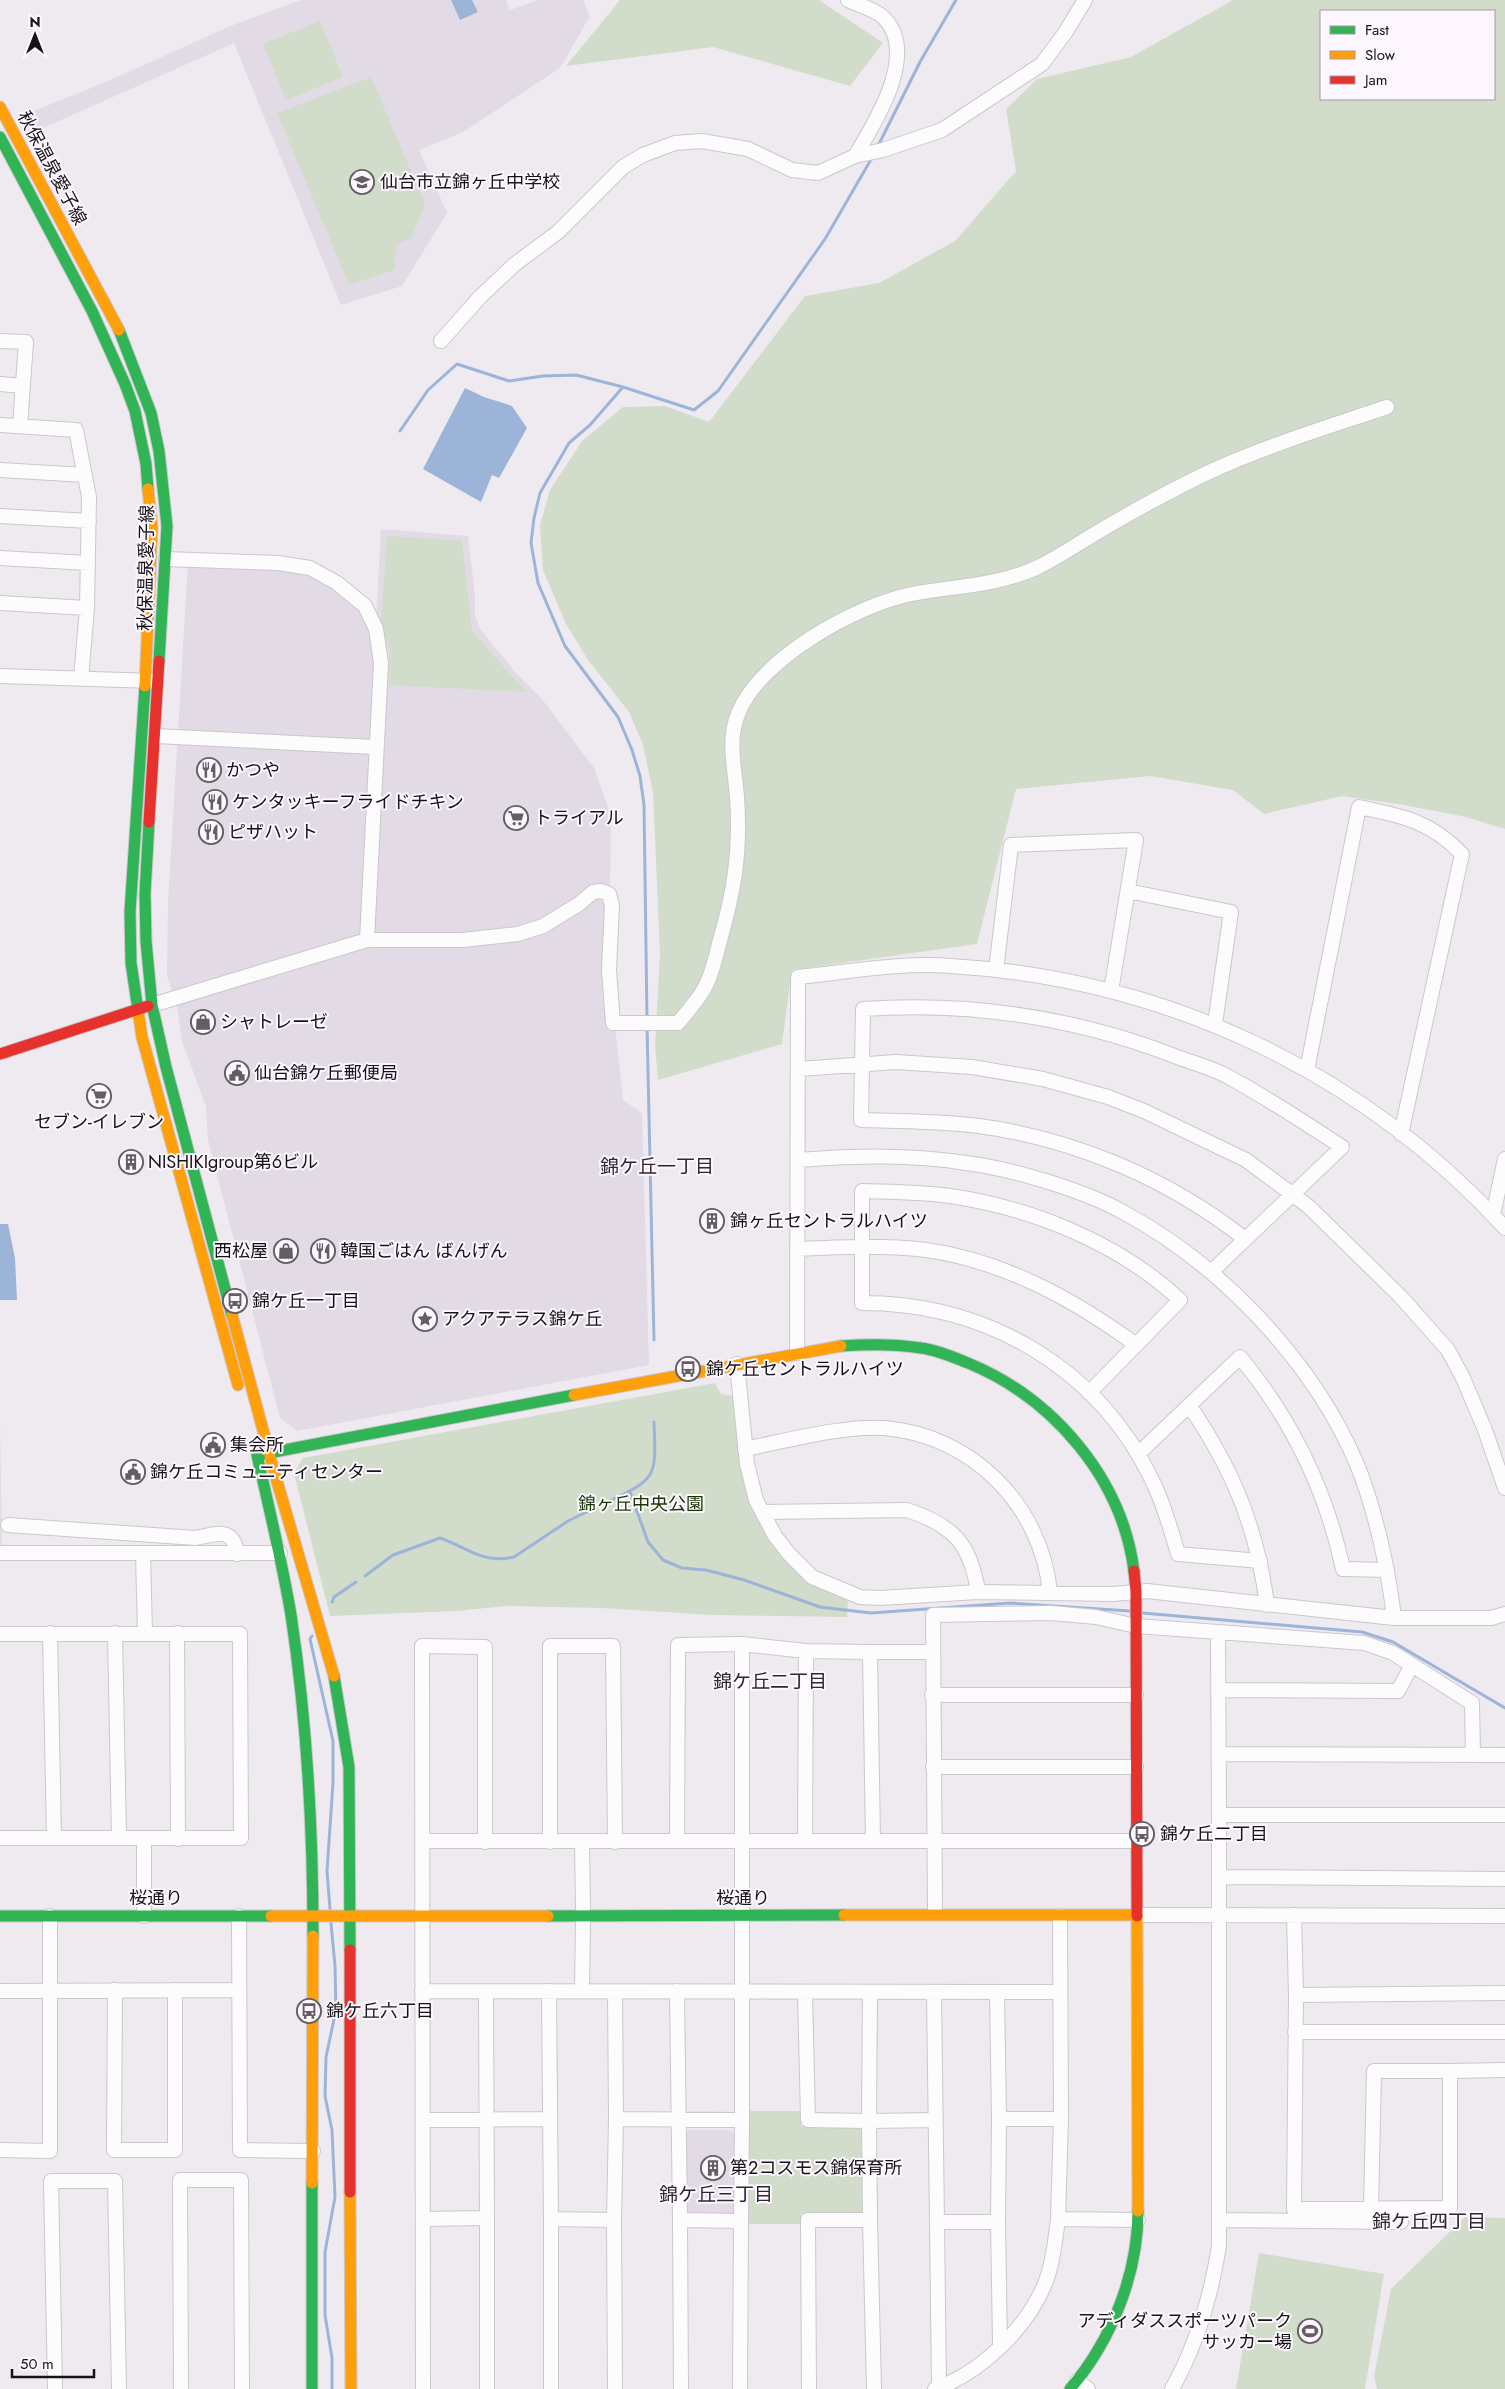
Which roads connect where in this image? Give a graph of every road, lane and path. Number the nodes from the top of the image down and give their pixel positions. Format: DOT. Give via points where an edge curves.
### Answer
graph roads {
  1 [pos="848,0"];
  2 [pos="1085,0"];
  3 [pos="0,107"];
  4 [pos="0,136"];
  5 [pos="860,155"];
  6 [pos="0,341"];
  7 [pos="441,341"];
  8 [pos="0,384"];
  9 [pos="23,386"];
  10 [pos="1387,407"];
  11 [pos="0,425"];
  12 [pos="20,426"];
  13 [pos="0,470"];
  14 [pos="85,475"];
  15 [pos="0,516"];
  16 [pos="90,521"];
  17 [pos="0,558"];
  18 [pos="166,559"];
  19 [pos="88,562"];
  20 [pos="0,603"];
  21 [pos="87,608"];
  22 [pos="0,676"];
  23 [pos="81,678"];
  24 [pos="144,680"];
  25 [pos="159,682"];
  26 [pos="156,736"];
  27 [pos="375,748"];
  28 [pos="1128,891"];
  29 [pos="367,940"];
  30 [pos="996,970"];
  31 [pos="1111,991"];
  32 [pos="152,1005"];
  33 [pos="137,1009"];
  34 [pos="1215,1024"];
  35 [pos="0,1054"];
  36 [pos="864,1064"];
  37 [pos="799,1069"];
  38 [pos="1307,1070"];
  39 [pos="1401,1134"];
  40 [pos="1505,1159"];
  41 [pos="798,1160"];
  42 [pos="1294,1195"];
  43 [pos="1493,1214"];
  44 [pos="1505,1228"];
  45 [pos="1245,1239"];
  46 [pos="861,1246"];
  47 [pos="797,1250"];
  48 [pos="1211,1272"];
  49 [pos="1136,1344"];
  50 [pos="797,1353"];
  51 [pos="737,1364"];
  52 [pos="1089,1393"];
  53 [pos="242,1399"];
  54 [pos="1188,1405"];
  55 [pos="745,1449"];
  56 [pos="269,1452"];
  57 [pos="1138,1454"];
  58 [pos="1505,1488"];
  59 [pos="762,1512"];
  60 [pos="8,1525"];
  61 [pos="280,1553"];
  62 [pos="0,1554"];
  63 [pos="143,1554"];
  64 [pos="237,1554"];
  65 [pos="1260,1561"];
  66 [pos="1387,1570"];
  67 [pos="978,1592"];
  68 [pos="1050,1592"];
  69 [pos="1136,1597"];
  70 [pos="1266,1605"];
  71 [pos="1505,1614"];
  72 [pos="1394,1618"];
  73 [pos="1136,1621"];
  74 [pos="1218,1632"];
  75 [pos="50,1633"];
  76 [pos="115,1633"];
  77 [pos="145,1633"];
  78 [pos="177,1633"];
  79 [pos="0,1634"];
  80 [pos="742,1644"];
  81 [pos="806,1651"];
  82 [pos="870,1652"];
  83 [pos="933,1652"];
  84 [pos="1412,1665"];
  85 [pos="1218,1690"];
  86 [pos="932,1695"];
  87 [pos="1136,1695"];
  88 [pos="1218,1754"];
  89 [pos="1473,1755"];
  90 [pos="1505,1755"];
  91 [pos="933,1767"];
  92 [pos="1136,1767"];
  93 [pos="1219,1815"];
  94 [pos="1505,1815"];
  95 [pos="0,1838"];
  96 [pos="54,1838"];
  97 [pos="119,1838"];
  98 [pos="178,1838"];
  99 [pos="144,1839"];
  100 [pos="423,1841"];
  101 [pos="740,1841"];
  102 [pos="805,1841"];
  103 [pos="874,1841"];
  104 [pos="933,1841"];
  105 [pos="485,1842"];
  106 [pos="550,1842"];
  107 [pos="582,1842"];
  108 [pos="615,1842"];
  109 [pos="677,1842"];
  110 [pos="1136,1842"];
  111 [pos="1220,1877"];
  112 [pos="1505,1879"];
  113 [pos="934,1909"];
  114 [pos="740,1915"];
  115 [pos="1136,1915"];
  116 [pos="1220,1915"];
  117 [pos="1294,1915"];
  118 [pos="0,1916"];
  119 [pos="50,1916"];
  120 [pos="144,1916"];
  121 [pos="239,1916"];
  122 [pos="315,1916"];
  123 [pos="1060,1916"];
  124 [pos="1505,1916"];
  125 [pos="346,1917"];
  126 [pos="423,1917"];
  127 [pos="115,1990"];
  128 [pos="175,1990"];
  129 [pos="239,1990"];
  130 [pos="740,1990"];
  131 [pos="0,1991"];
  132 [pos="50,1991"];
  133 [pos="422,1991"];
  134 [pos="549,1991"];
  135 [pos="582,1991"];
  136 [pos="677,1991"];
  137 [pos="486,1992"];
  138 [pos="615,1992"];
  139 [pos="805,1992"];
  140 [pos="870,1992"];
  141 [pos="997,1992"];
  142 [pos="1060,1992"];
  143 [pos="934,1993"];
  144 [pos="1505,1993"];
  145 [pos="1296,1995"];
  146 [pos="1295,2032"];
  147 [pos="1505,2032"];
  148 [pos="1505,2070"];
  149 [pos="1450,2071"];
  150 [pos="550,2119"];
  151 [pos="999,2119"];
  152 [pos="1061,2119"];
  153 [pos="423,2120"];
  154 [pos="486,2120"];
  155 [pos="616,2120"];
  156 [pos="679,2120"];
  157 [pos="742,2120"];
  158 [pos="936,2120"];
  159 [pos="869,2121"];
  160 [pos="0,2150"];
  161 [pos="313,2151"];
  162 [pos="1371,2208"];
  163 [pos="487,2218"];
  164 [pos="423,2219"];
  165 [pos="551,2219"];
  166 [pos="1058,2219"];
  167 [pos="614,2220"];
  168 [pos="680,2220"];
  169 [pos="870,2220"];
  170 [pos="1138,2220"];
  171 [pos="1218,2220"];
  172 [pos="741,2221"];
  173 [pos="937,2222"];
  174 [pos="998,2222"];
  175 [pos="1401,2222"];
  176 [pos="1000,2345"];
  177 [pos="1078,2386"];
  178 [pos="937,2388"];
  179 [pos="55,2389"];
  180 [pos="119,2389"];
  181 [pos="181,2389"];
  182 [pos="242,2389"];
  183 [pos="312,2389"];
  184 [pos="351,2389"];
  185 [pos="423,2389"];
  186 [pos="487,2389"];
  187 [pos="551,2389"];
  188 [pos="615,2389"];
  189 [pos="681,2389"];
  190 [pos="740,2389"];
  191 [pos="809,2389"];
  192 [pos="874,2389"];
  193 [pos="1172,2389"];
  1 -- 5 [label="street" via="882,16 896,43 895,72 888,95"];
  2 -- 5 [label="street" via="1042,64 942,130"];
  3 -- 18 [label="street, 秋保温泉愛子線" via="123,337 151,413 164,490"];
  4 -- 24 [label="street, 秋保温泉愛子線" via="100,326 134,411 146,464 152,527"];
  5 -- 7 [label="street" via="818,173 792,170 748,149 728,144 675,143 643,155 623,167 558,232 508,271"];
  6 -- 9 [label="street" via="26,342"];
  8 -- 9 [label="street"];
  9 -- 12 [label="street"];
  10 -- 29 [label="street" via="1218,468 1140,507 1038,567 1009,579 879,602 811,639 772,668 744,699 734,724 732,746 738,860 729,910 709,977 699,997 678,1023 613,1023 609,970 612,906 609,894 601,891 593,892 580,904 543,926 518,934 462,940"];
  11 -- 12 [label="street"];
  12 -- 14 [label="street" via="76,430"];
  13 -- 14 [label="street"];
  14 -- 16 [label="street" via="90,497"];
  15 -- 16 [label="street"];
  16 -- 19 [label="street"];
  17 -- 19 [label="street"];
  18 -- 25 [label="street, 秋保温泉愛子線"];
  18 -- 27 [label="street" via="278,562 310,568 337,583 365,606 376,629 381,663"];
  19 -- 21 [label="street"];
  20 -- 21 [label="street"];
  21 -- 23 [label="street"];
  22 -- 23 [label="street"];
  23 -- 24 [label="street"];
  24 -- 25 [label="street"];
  24 -- 33 [label="street, 秋保温泉愛子線" via="130,912"];
  25 -- 26 [label="street, 秋保温泉愛子線"];
  26 -- 27 [label="street"];
  26 -- 32 [label="street, 秋保温泉愛子線" via="145,894"];
  27 -- 29 [label="street"];
  28 -- 30 [label="street" via="1136,840 1011,845"];
  28 -- 31 [label="street"];
  28 -- 34 [label="street" via="1231,912"];
  29 -- 32 [label="street"];
  30 -- 31 [label="street" via="1066,980"];
  30 -- 37 [label="street" via="949,965 891,967 798,977"];
  31 -- 34 [label="street"];
  32 -- 33 [label="street"];
  32 -- 56 [label="street, 秋保温泉愛子線"];
  33 -- 35 [label="street"];
  33 -- 53 [label="street, 秋保温泉愛子線"];
  34 -- 38 [label="street"];
  36 -- 37 [label="street"];
  36 -- 42 [label="street" via="896,1062 972,1067 1084,1090 1144,1111 1212,1142 1246,1160"];
  36 -- 42 [label="street" via="863,1009 964,1008 1024,1015 1098,1030 1224,1074 1284,1108 1342,1147"];
  36 -- 45 [label="street" via="862,1120 979,1126 1049,1139 1085,1150 1159,1184"];
  37 -- 41 [label="street"];
  38 -- 39 [label="street"];
  38 -- 39 [label="street" via="1359,807 1426,825 1462,854"];
  39 -- 43 [label="street"];
  40 -- 43 [label="street"];
  41 -- 47 [label="street"];
  41 -- 48 [label="street" via="871,1155 916,1157 967,1163 1025,1176 1121,1210 1188,1253"];
  42 -- 45 [label="street"];
  42 -- 58 [label="street" via="1400,1296 1448,1350 1485,1430"];
  43 -- 44 [label="street"];
  45 -- 48 [label="street"];
  46 -- 47 [label="street"];
  46 -- 49 [label="street" via="926,1250 1006,1272 1072,1301"];
  46 -- 49 [label="street" via="862,1191 950,1196 1037,1218 1094,1240 1149,1274 1180,1300"];
  46 -- 52 [label="street" via="862,1303 913,1305 946,1311 985,1324 1051,1359"];
  47 -- 50 [label="street"];
  48 -- 66 [label="street" via="1289,1353 1328,1409 1356,1462"];
  49 -- 52 [label="street"];
  50 -- 51 [label="street"];
  50 -- 69 [label="street" via="868,1344 922,1348 985,1370 1031,1398 1066,1429 1097,1469 1126,1536"];
  51 -- 55 [label="street"];
  51 -- 56 [label="street"];
  52 -- 57 [label="street" via="1114,1420"];
  54 -- 57 [label="street"];
  54 -- 65 [label="street" via="1225,1463 1246,1511"];
  54 -- 66 [label="street" via="1240,1357 1290,1425 1311,1466 1336,1536 1343,1569"];
  55 -- 59 [label="street" via="749,1478"];
  55 -- 68 [label="street" via="868,1428 914,1433 951,1447 992,1474 1022,1509 1039,1541"];
  56 -- 61 [label="street" via="256,1451"];
  56 -- 125 [label="street, 秋保温泉愛子線" via="334,1675 349,1767"];
  57 -- 65 [label="street" via="1162,1502 1178,1554"];
  59 -- 67 [label="street" via="775,1536 806,1572 860,1597"];
  59 -- 67 [label="street" via="907,1510 923,1515 949,1529 964,1546 975,1572"];
  60 -- 64 [label="street" via="196,1538 222,1533 234,1542"];
  61 -- 64 [label="street"];
  61 -- 122 [label="street" via="291,1616 309,1771"];
  62 -- 63 [label="street"];
  63 -- 64 [label="street"];
  63 -- 77 [label="street"];
  65 -- 70 [label="street"];
  66 -- 72 [label="street"];
  67 -- 68 [label="street"];
  68 -- 69 [label="street"];
  69 -- 70 [label="street" via="1147,1590"];
  69 -- 73 [label="street"];
  70 -- 72 [label="street"];
  71 -- 72 [label="street" via="1491,1618"];
  73 -- 74 [label="street"];
  73 -- 83 [label="street" via="1051,1613 933,1615"];
  73 -- 87 [label="street"];
  74 -- 84 [label="street" via="1364,1644 1393,1653"];
  74 -- 85 [label="street"];
  75 -- 76 [label="street"];
  75 -- 79 [label="street"];
  75 -- 96 [label="street"];
  76 -- 77 [label="street"];
  76 -- 97 [label="street"];
  77 -- 78 [label="street"];
  78 -- 98 [label="street"];
  78 -- 98 [label="street" via="240,1634 241,1838"];
  80 -- 81 [label="street"];
  80 -- 101 [label="street"];
  80 -- 109 [label="street" via="678,1645"];
  81 -- 82 [label="street"];
  81 -- 102 [label="street"];
  82 -- 83 [label="street"];
  82 -- 103 [label="street"];
  83 -- 86 [label="street"];
  84 -- 85 [label="street" via="1398,1692"];
  84 -- 89 [label="street" via="1472,1703"];
  85 -- 88 [label="street"];
  86 -- 87 [label="street"];
  86 -- 91 [label="street"];
  87 -- 92 [label="street"];
  88 -- 89 [label="street"];
  88 -- 93 [label="street"];
  89 -- 90 [label="street"];
  91 -- 92 [label="street"];
  91 -- 104 [label="street"];
  92 -- 110 [label="street"];
  93 -- 94 [label="street"];
  93 -- 111 [label="street"];
  95 -- 96 [label="street"];
  96 -- 97 [label="street"];
  97 -- 99 [label="street"];
  98 -- 99 [label="street"];
  99 -- 120 [label="street"];
  100 -- 105 [label="street"];
  100 -- 105 [label="street" via="422,1646 485,1647"];
  100 -- 126 [label="street"];
  101 -- 102 [label="street"];
  101 -- 109 [label="street"];
  101 -- 114 [label="street"];
  102 -- 103 [label="street"];
  103 -- 104 [label="street"];
  104 -- 110 [label="street"];
  104 -- 113 [label="street"];
  105 -- 106 [label="street"];
  106 -- 107 [label="street"];
  106 -- 108 [label="street" via="550,1646 613,1646"];
  107 -- 108 [label="street"];
  107 -- 135 [label="street"];
  108 -- 109 [label="street"];
  110 -- 115 [label="street"];
  111 -- 112 [label="street"];
  111 -- 116 [label="street"];
  114 -- 123 [label="street, 桜通り"];
  114 -- 126 [label="street, 桜通り"];
  114 -- 130 [label="street"];
  115 -- 116 [label="street"];
  115 -- 123 [label="street, 桜通り"];
  115 -- 170 [label="street"];
  116 -- 117 [label="street"];
  116 -- 171 [label="street"];
  117 -- 124 [label="street"];
  117 -- 145 [label="street"];
  118 -- 119 [label="street, 桜通り"];
  119 -- 120 [label="street, 桜通り"];
  119 -- 132 [label="street"];
  120 -- 121 [label="street, 桜通り"];
  121 -- 122 [label="street, 桜通り"];
  121 -- 129 [label="street"];
  122 -- 125 [label="street, 桜通り"];
  122 -- 161 [label="street"];
  123 -- 142 [label="street"];
  125 -- 126 [label="street, 桜通り"];
  125 -- 184 [label="street, 秋保温泉愛子線"];
  126 -- 133 [label="street"];
  127 -- 128 [label="street"];
  127 -- 128 [label="street" via="114,2150 175,2150"];
  127 -- 132 [label="street"];
  128 -- 129 [label="street"];
  129 -- 161 [label="street" via="240,2150"];
  130 -- 136 [label="street"];
  130 -- 139 [label="street"];
  130 -- 157 [label="street"];
  131 -- 132 [label="street"];
  132 -- 160 [label="street" via="50,2151"];
  133 -- 137 [label="street"];
  133 -- 153 [label="street"];
  134 -- 135 [label="street"];
  134 -- 137 [label="street"];
  134 -- 150 [label="street"];
  135 -- 138 [label="street"];
  136 -- 138 [label="street"];
  136 -- 156 [label="street"];
  137 -- 154 [label="street"];
  138 -- 155 [label="street"];
  139 -- 140 [label="street"];
  139 -- 159 [label="street" via="808,2120"];
  140 -- 143 [label="street"];
  140 -- 159 [label="street"];
  141 -- 142 [label="street"];
  141 -- 143 [label="street"];
  141 -- 151 [label="street"];
  142 -- 152 [label="street"];
  143 -- 158 [label="street"];
  144 -- 145 [label="street"];
  145 -- 146 [label="street"];
  146 -- 147 [label="street"];
  146 -- 162 [label="street" via="1294,2209"];
  148 -- 149 [label="street"];
  149 -- 162 [label="street" via="1374,2071"];
  149 -- 162 [label="street" via="1450,2208"];
  150 -- 154 [label="street"];
  150 -- 165 [label="street"];
  151 -- 152 [label="street"];
  151 -- 174 [label="street"];
  152 -- 166 [label="street"];
  153 -- 154 [label="street"];
  153 -- 164 [label="street"];
  154 -- 163 [label="street"];
  155 -- 156 [label="street"];
  155 -- 167 [label="street"];
  156 -- 157 [label="street"];
  156 -- 168 [label="street"];
  157 -- 172 [label="street"];
  158 -- 159 [label="street"];
  158 -- 173 [label="street"];
  159 -- 169 [label="street"];
  161 -- 183 [label="street"];
  163 -- 164 [label="street"];
  163 -- 186 [label="street"];
  164 -- 185 [label="street"];
  165 -- 167 [label="street"];
  165 -- 187 [label="street"];
  166 -- 170 [label="street"];
  166 -- 176 [label="street" via="1054,2253 1045,2285 1032,2308"];
  167 -- 188 [label="street"];
  168 -- 172 [label="street"];
  168 -- 189 [label="street"];
  169 -- 191 [label="street" via="808,2220"];
  169 -- 192 [label="street"];
  170 -- 177 [label="street" via="1131,2269 1122,2301"];
  171 -- 175 [label="street"];
  171 -- 193 [label="street" via="1218,2246 1208,2305 1186,2363"];
  172 -- 190 [label="street"];
  173 -- 174 [label="street"];
  173 -- 178 [label="street"];
  174 -- 176 [label="street"];
  176 -- 178 [label="street" via="980,2364"];
  179 -- 180 [label="street" via="51,2181 115,2181"];
  181 -- 182 [label="street" via="180,2180 241,2180"];
}
